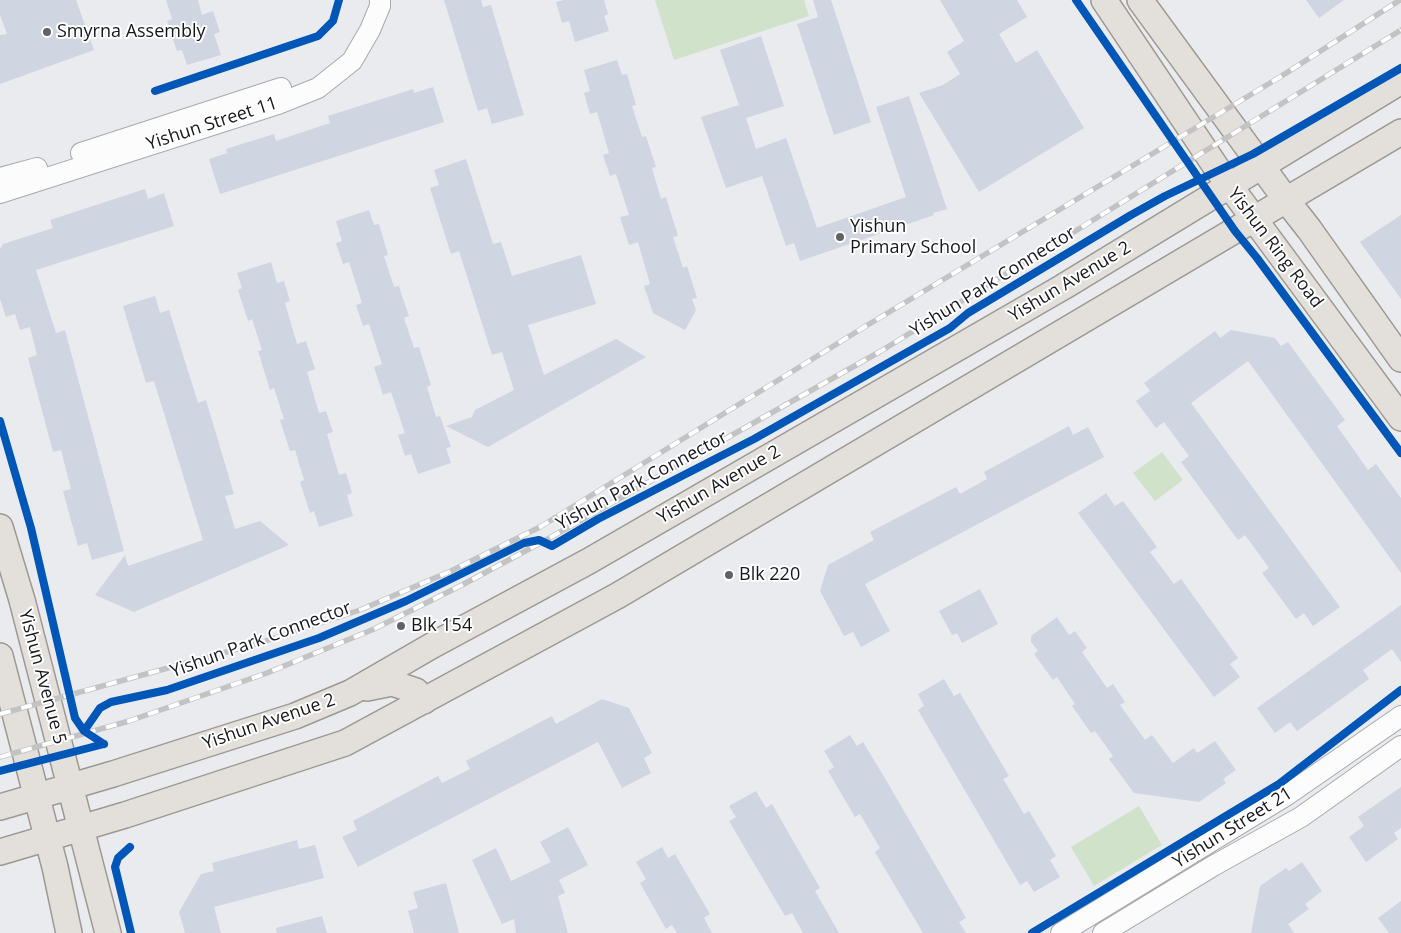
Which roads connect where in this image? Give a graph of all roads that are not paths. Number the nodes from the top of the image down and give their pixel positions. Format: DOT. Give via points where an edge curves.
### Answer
graph roads {
  1 [pos="366,0"];
  2 [pos="380,0"];
  3 [pos="1104,0"];
  4 [pos="1140,0"];
  5 [pos="1401,81"];
  6 [pos="1401,132"];
  7 [pos="1262,166"];
  8 [pos="0,178"];
  9 [pos="1229,186"];
  10 [pos="0,193"];
  11 [pos="1287,200"];
  12 [pos="1254,220"];
  13 [pos="1401,359"];
  14 [pos="1401,418"];
  15 [pos="0,527"];
  16 [pos="0,656"];
  17 [pos="350,693"];
  18 [pos="424,701"];
  19 [pos="1401,716"];
  20 [pos="1401,746"];
  21 [pos="71,786"];
  22 [pos="36,796"];
  23 [pos="0,807"];
  24 [pos="82,828"];
  25 [pos="47,838"];
  26 [pos="0,852"];
  27 [pos="70,933"];
  28 [pos="108,933"];
  29 [pos="1061,933"];
  30 [pos="1103,933"];
  1 -- 8 [label="street, Yishun Street 11" via="358,25 344,49 312,76"];
  2 -- 10 [label="street, Yishun Street 11" via="370,30 352,61 318,88 278,104"];
  3 -- 9 [label="main road, Yishun Ring Road"];
  4 -- 7 [label="main road, Yishun Ring Road"];
  5 -- 7 [label="main road, Yishun Avenue 2"];
  6 -- 11 [label="main road"];
  7 -- 9 [label="main road, Yishun Avenue 2"];
  7 -- 11 [label="main road, Yishun Ring Road"];
  9 -- 12 [label="main road, Yishun Ring Road"];
  9 -- 17 [label="main road, Yishun Avenue 2" via="1063,287 589,561"];
  11 -- 12 [label="main road"];
  11 -- 13 [label="main road, Yishun Ring Road"];
  12 -- 14 [label="main road, Yishun Ring Road"];
  12 -- 18 [label="main road" via="617,596"];
  15 -- 21 [label="main road, Yishun Avenue 5"];
  16 -- 22 [label="main road, Yishun Avenue 5"];
  17 -- 18 [label="main road" via="392,683 416,691"];
  17 -- 21 [label="main road, Yishun Avenue 2" via="295,716"];
  18 -- 24 [label="main road" via="345,744"];
  19 -- 29 [label="street, Yishun Street 21" via="1287,795"];
  20 -- 30 [label="street, Yishun Street 21" via="1301,818 1213,866"];
  21 -- 22 [label="main road, Yishun Avenue 2"];
  21 -- 24 [label="main road, Yishun Avenue 5"];
  22 -- 23 [label="main road, Yishun Avenue 2"];
  22 -- 25 [label="main road, Yishun Avenue 5"];
  24 -- 25 [label="main road"];
  24 -- 28 [label="main road, Yishun Avenue 5"];
  25 -- 26 [label="main road"];
  25 -- 27 [label="main road, Yishun Avenue 5"];
}
